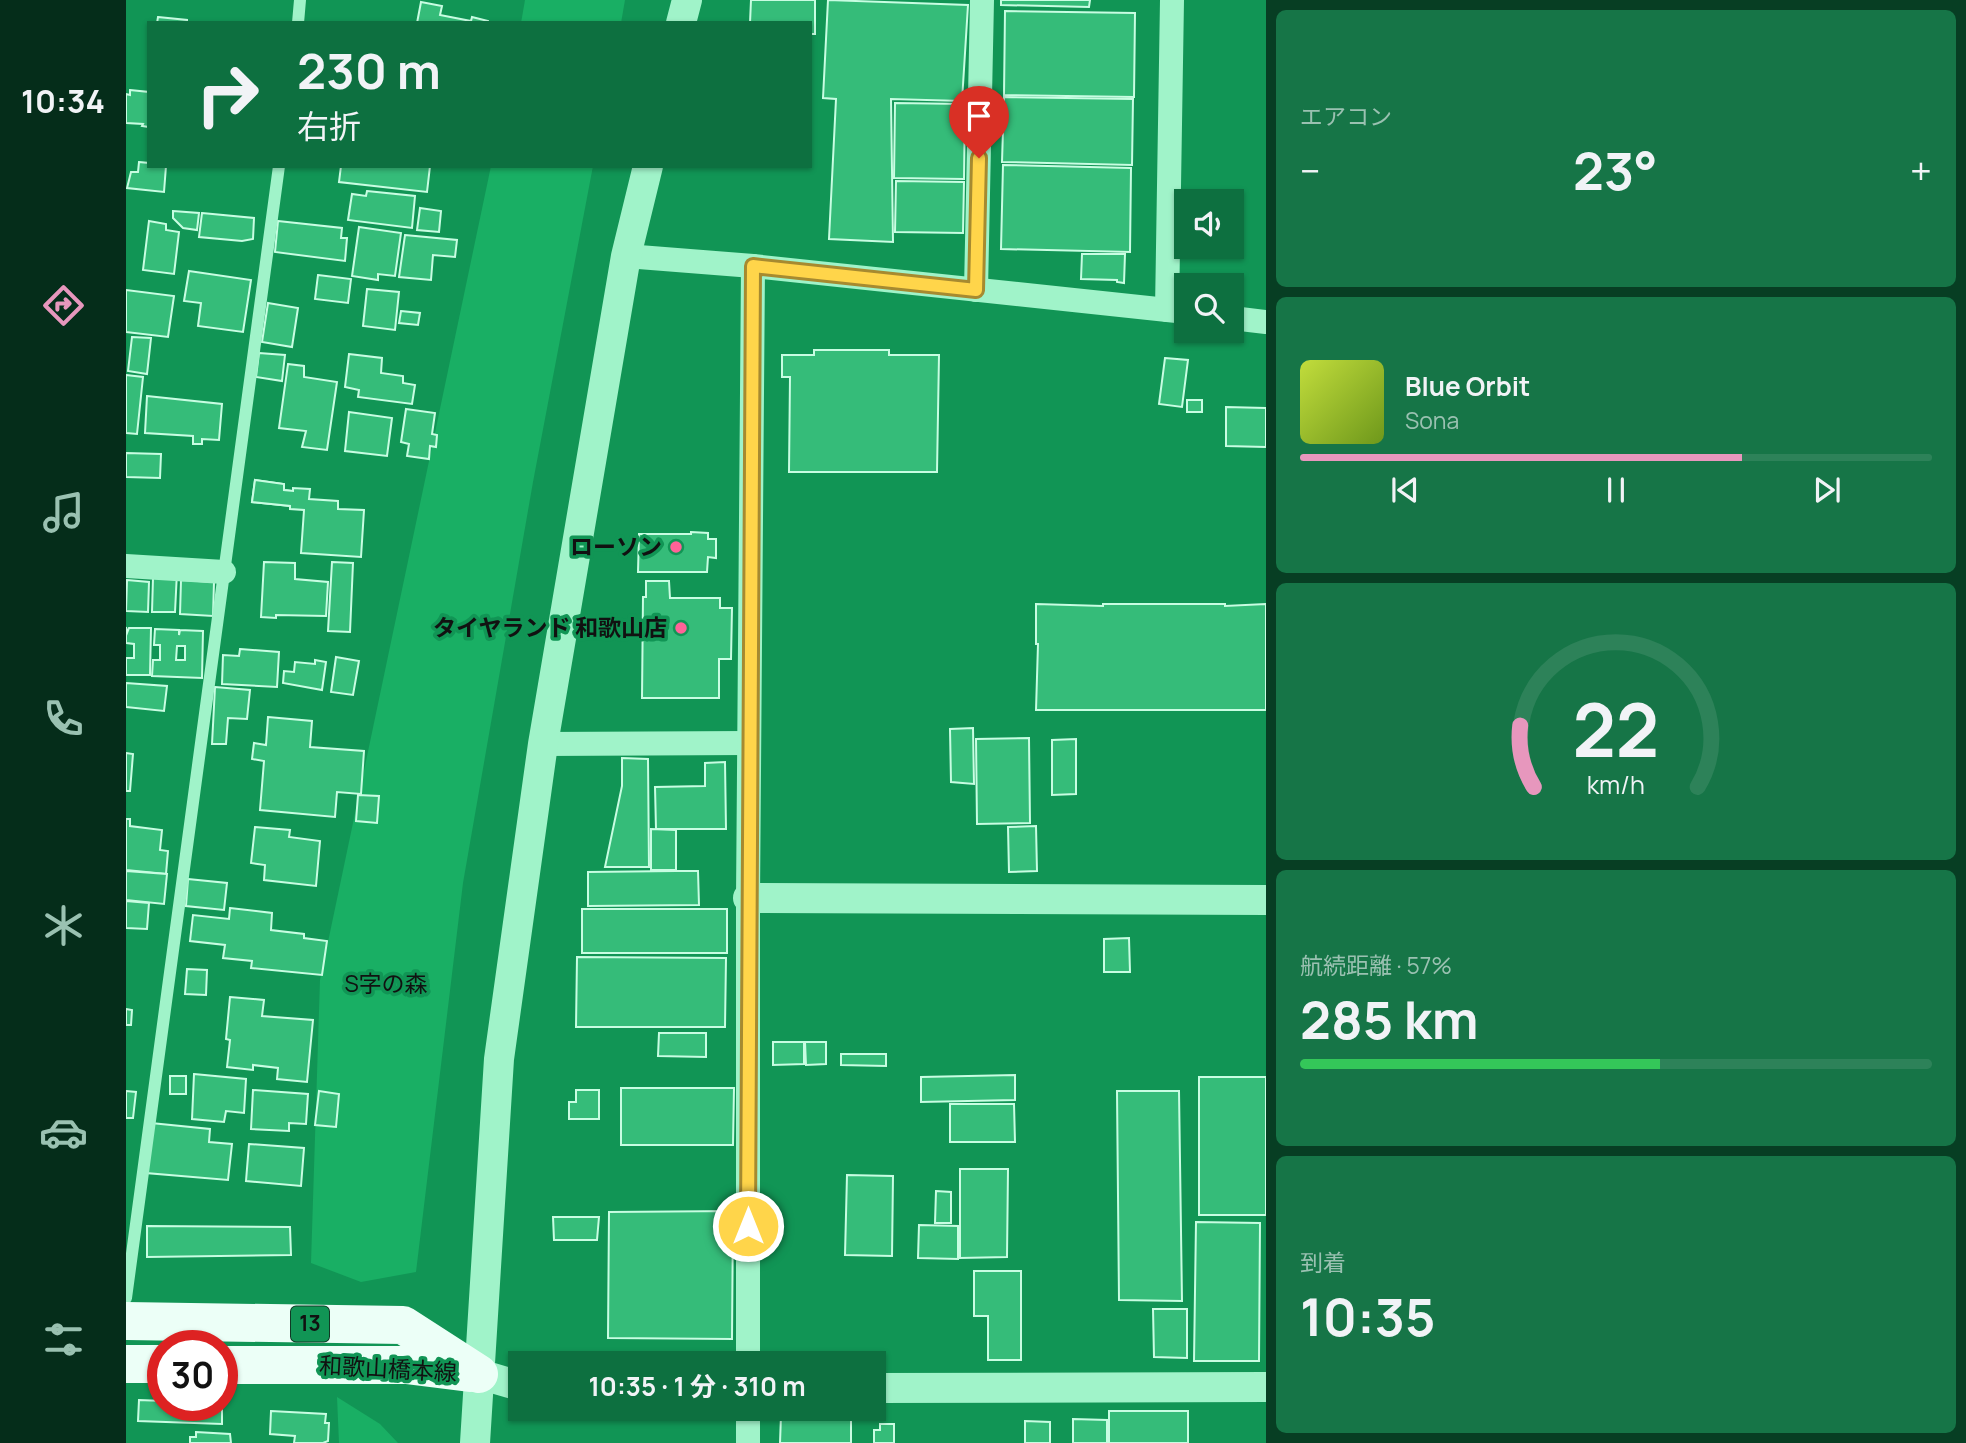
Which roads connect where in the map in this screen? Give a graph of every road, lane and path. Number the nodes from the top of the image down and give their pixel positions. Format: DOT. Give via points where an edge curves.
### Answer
graph roads {
  1 [pos="300,0"];
  2 [pos="687,0"];
  3 [pos="982,0"];
  4 [pos="1172,0"];
  5 [pos="298,21"];
  6 [pos="682,21"];
  7 [pos="279,168"];
  8 [pos="648,168"];
  9 [pos="626,256"];
  10 [pos="753,266"];
  11 [pos="1176,273"];
  12 [pos="976,290"];
  13 [pos="1174,311"];
  14 [pos="1244,319"];
  15 [pos="1266,322"];
  16 [pos="126,566"];
  17 [pos="224,572"];
  18 [pos="749,743"];
  19 [pos="543,744"];
  20 [pos="748,898"];
  21 [pos="1266,900"];
  22 [pos="126,1298"];
  23 [pos="126,1321"];
  24 [pos="748,1351"];
  25 [pos="126,1364"];
  26 [pos="147,1364"];
  27 [pos="238,1365"];
  28 [pos="480,1374"];
  29 [pos="508,1382"];
  30 [pos="1266,1387"];
  31 [pos="886,1388"];
  32 [pos="748,1421"];
  33 [pos="475,1443"];
  34 [pos="748,1443"];
  1 -- 5 [label="lane"];
  2 -- 6 [label="street"];
  3 -- 12 [label="street"];
  4 -- 11 [label="street"];
  7 -- 17 [label="lane"];
  8 -- 9 [label="street"];
  9 -- 10 [label="street"];
  9 -- 19 [label="street"];
  10 -- 12 [label="street"];
  10 -- 18 [label="street"];
  12 -- 13 [label="street"];
  14 -- 15 [label="street"];
  16 -- 17 [label="street"];
  17 -- 22 [label="lane"];
  18 -- 19 [label="street"];
  18 -- 20 [label="street"];
  19 -- 28 [label="street" via="499,1059"];
  20 -- 21 [label="street"];
  20 -- 24 [label="street"];
  23 -- 28 [label="main road, 和歌山橋本線 / 13" via="403,1325"];
  25 -- 26 [label="main road"];
  27 -- 28 [label="main road, 和歌山橋本線 / 13" via="406,1365"];
  28 -- 29 [label="street"];
  28 -- 33 [label="street"];
  30 -- 31 [label="street"];
  32 -- 34 [label="street"];
}
